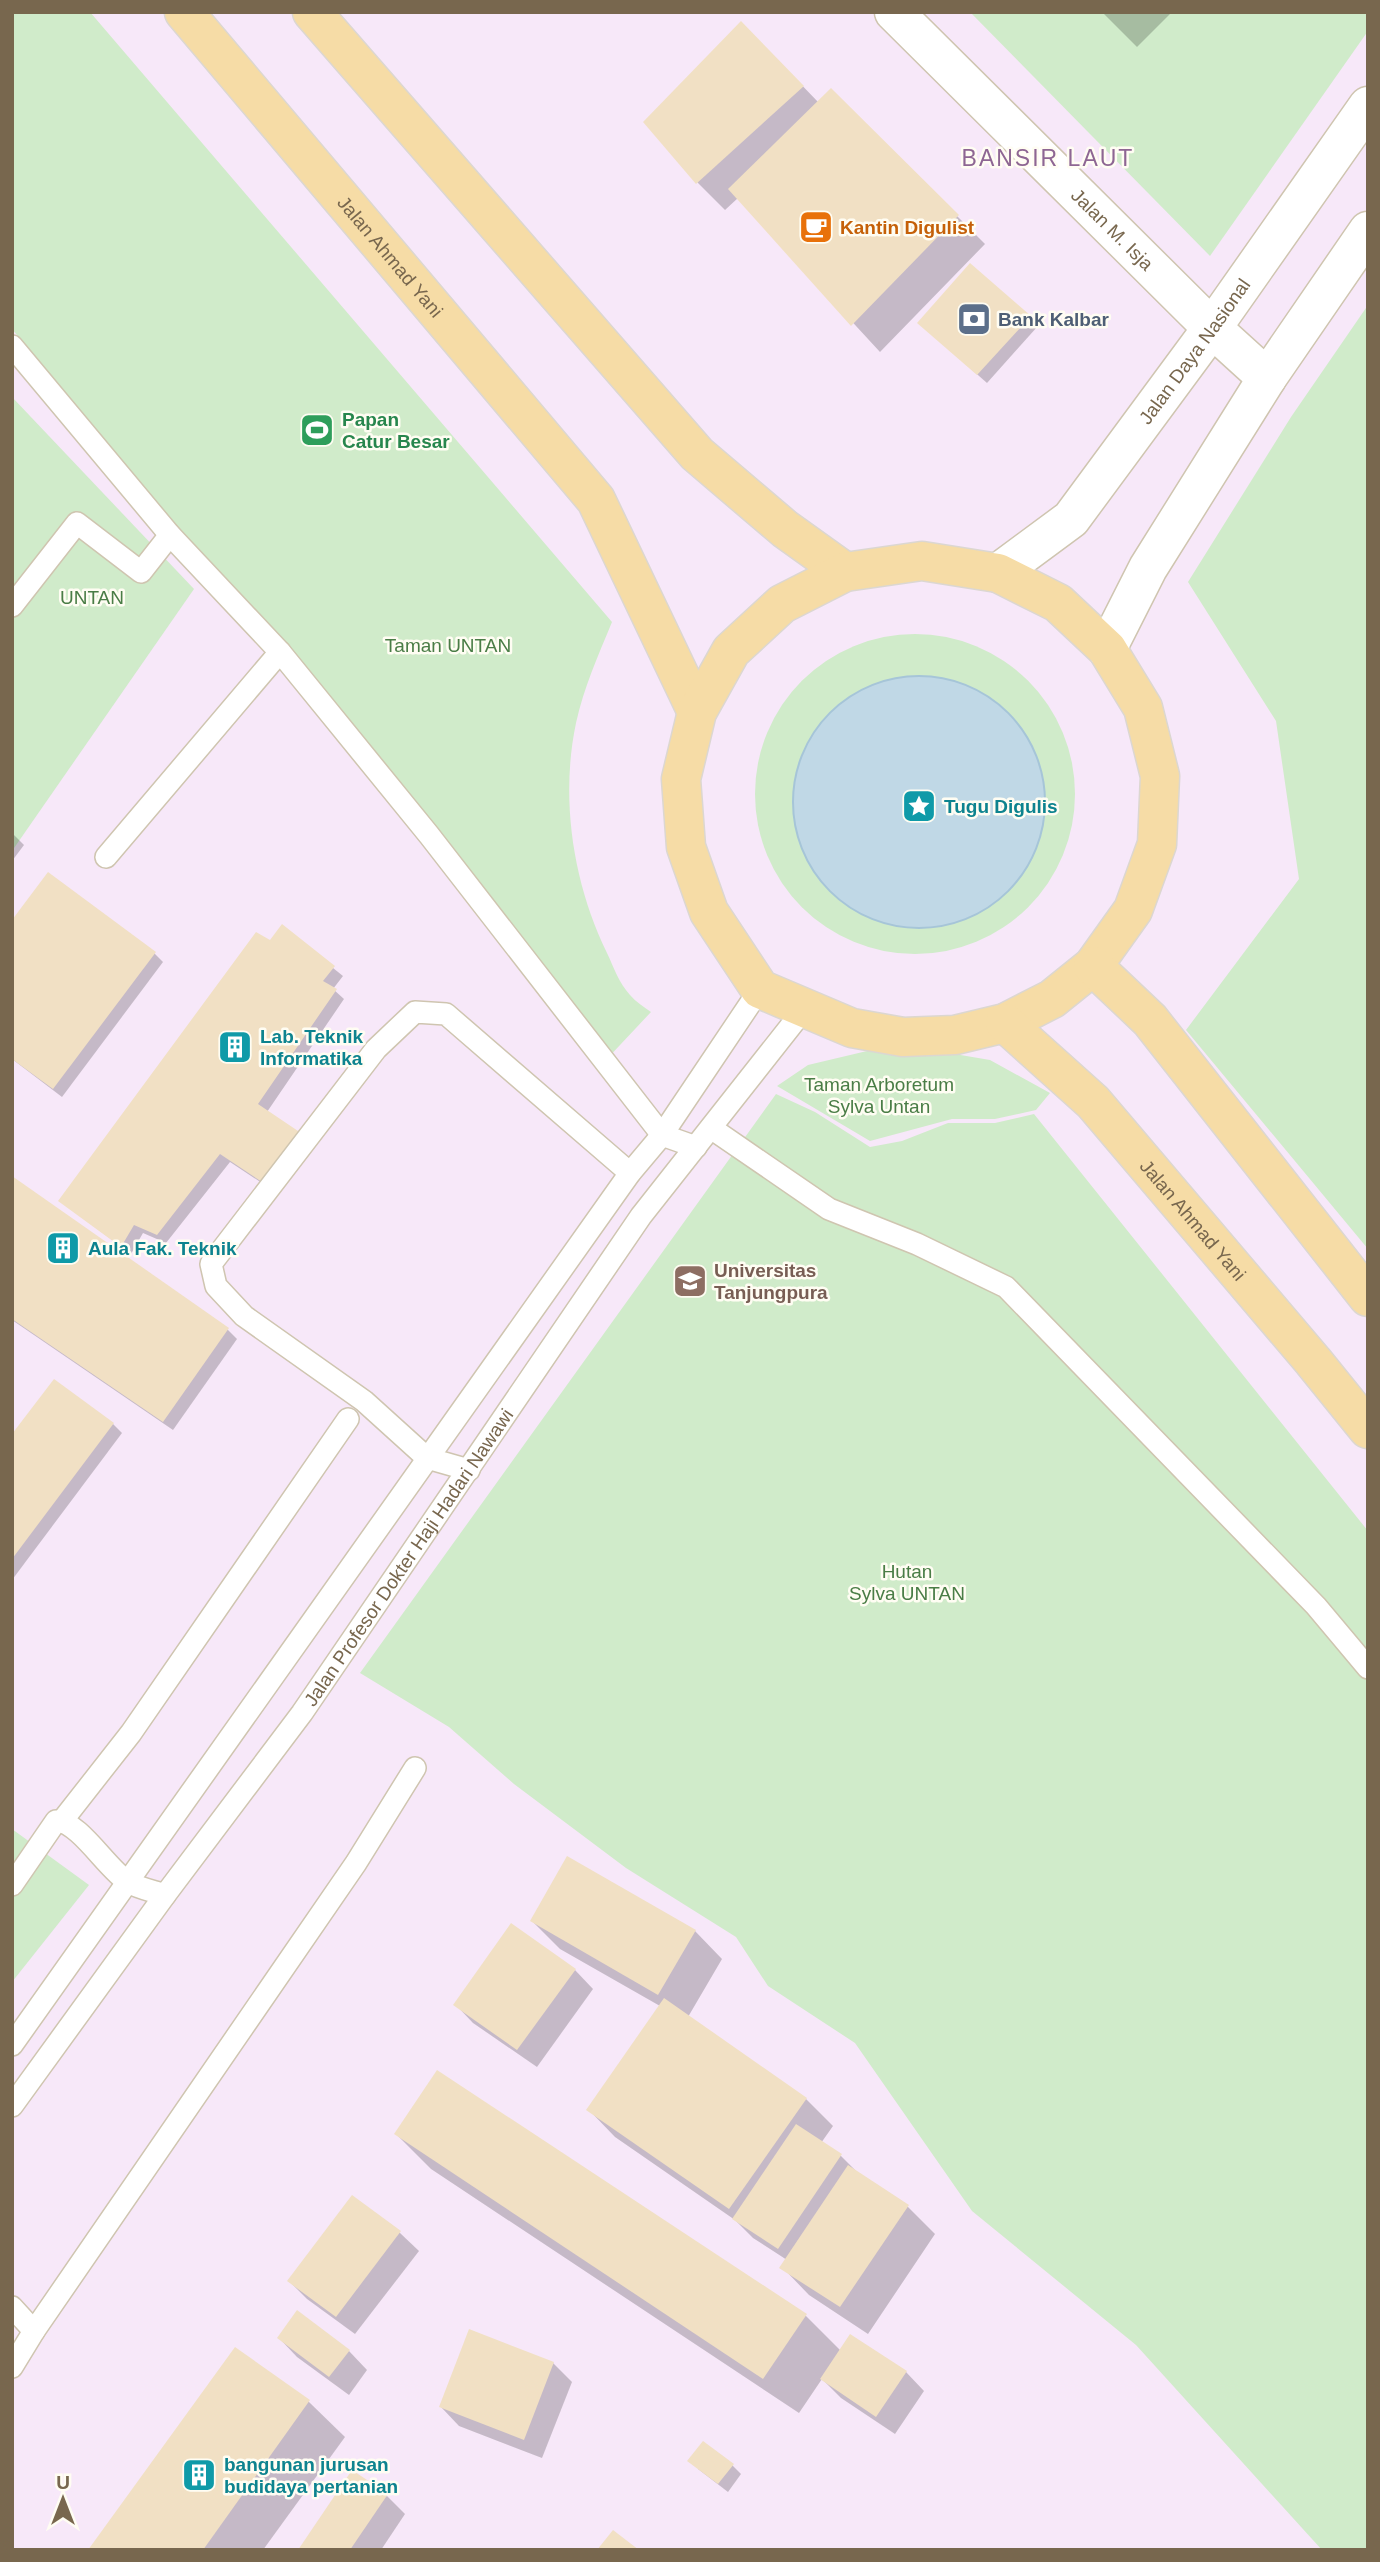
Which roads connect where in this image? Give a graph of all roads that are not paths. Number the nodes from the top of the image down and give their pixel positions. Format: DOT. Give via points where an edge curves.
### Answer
graph roads {
  1 [pos="184,12"];
  2 [pos="312,12"];
  3 [pos="894,12"];
  4 [pos="1368,106"];
  5 [pos="1368,231"];
  6 [pos="1212,328"];
  7 [pos="12,346"];
  8 [pos="1267,378"];
  9 [pos="170,535"];
  10 [pos="845,572"];
  11 [pos="998,573"];
  12 [pos="12,606"];
  13 [pos="1107,649"];
  14 [pos="280,652"];
  15 [pos="697,712"];
  16 [pos="106,857"];
  17 [pos="1093,966"];
  18 [pos="760,989"];
  19 [pos="805,1008"];
  20 [pos="1005,1023"];
  21 [pos="711,1128"];
  22 [pos="662,1135"];
  23 [pos="696,1147"];
  24 [pos="630,1173"];
  25 [pos="1368,1297"];
  26 [pos="348,1419"];
  27 [pos="1368,1429"];
  28 [pos="427,1458"];
  29 [pos="469,1470"];
  30 [pos="1368,1668"];
  31 [pos="415,1768"];
  32 [pos="62,1821"];
  33 [pos="127,1882"];
  34 [pos="12,1885"];
  35 [pos="165,1895"];
  36 [pos="12,2045"];
  37 [pos="12,2106"];
  38 [pos="12,2307"];
  39 [pos="34,2331"];
  40 [pos="12,2367"];
  1 -- 15 [label="highway, Jalan Ahmad Yani" via="596,500"];
  2 -- 10 [label="highway" via="697,454 785,529"];
  3 -- 6 [label="street, Jalan M. Isja"];
  4 -- 6 [label="street, Jalan Daya Nasional"];
  5 -- 8 [label="street"];
  6 -- 8 [label="street, Jalan M. Isja"];
  6 -- 11 [label="street, Jalan Daya Nasional" via="1071,519"];
  7 -- 9 [label="lane"];
  8 -- 13 [label="street" via="1148,568"];
  9 -- 12 [label="lane" via="141,572 78,523"];
  9 -- 14 [label="lane"];
  10 -- 11 [label="highway" via="922,561"];
  10 -- 15 [label="highway" via="782,604 732,652"];
  11 -- 13 [label="highway" via="1058,603"];
  13 -- 17 [label="highway" via="1143,708 1160,776 1157,845 1133,910"];
  14 -- 16 [label="lane"];
  14 -- 22 [label="lane"];
  15 -- 18 [label="highway" via="681,779 686,847 709,912"];
  17 -- 20 [label="highway" via="1052,999"];
  17 -- 25 [label="highway" via="1150,1020"];
  18 -- 19 [label="highway"];
  18 -- 22 [label="lane, Jalan Profesor Dokter Haji Hadari Nawawi"];
  19 -- 20 [label="highway" via="852,1028 903,1037 955,1035"];
  19 -- 21 [label="lane, Jalan Profesor Dokter Haji Hadari Nawawi"];
  20 -- 27 [label="highway, Jalan Ahmad Yani" via="1093,1102"];
  21 -- 23 [label="lane, Jalan Profesor Dokter Haji Hadari Nawawi"];
  21 -- 30 [label="lane" via="829,1209 1006,1287 1316,1606"];
  22 -- 23 [label="lane"];
  22 -- 24 [label="lane, Jalan Profesor Dokter Haji Hadari Nawawi"];
  23 -- 29 [label="lane, Jalan Profesor Dokter Haji Hadari Nawawi" via="641,1216"];
  24 -- 28 [label="lane, Jalan Profesor Dokter Haji Hadari Nawawi"];
  24 -- 28 [label="lane" via="446,1014 415,1012 376,1049 211,1264 216,1286 244,1316 364,1401"];
  26 -- 32 [label="lane" via="131,1733"];
  28 -- 29 [label="lane"];
  28 -- 33 [label="lane, Jalan Profesor Dokter Haji Hadari Nawawi"];
  29 -- 35 [label="lane, Jalan Profesor Dokter Haji Hadari Nawawi" via="302,1713"];
  31 -- 39 [label="lane" via="356,1863"];
  32 -- 33 [label="lane"];
  32 -- 34 [label="lane" via="56,1821"];
  33 -- 35 [label="lane"];
  33 -- 36 [label="lane, Jalan Profesor Dokter Haji Hadari Nawawi"];
  35 -- 37 [label="lane, Jalan Profesor Dokter Haji Hadari Nawawi"];
  38 -- 39 [label="lane"];
  39 -- 40 [label="lane"];
}
